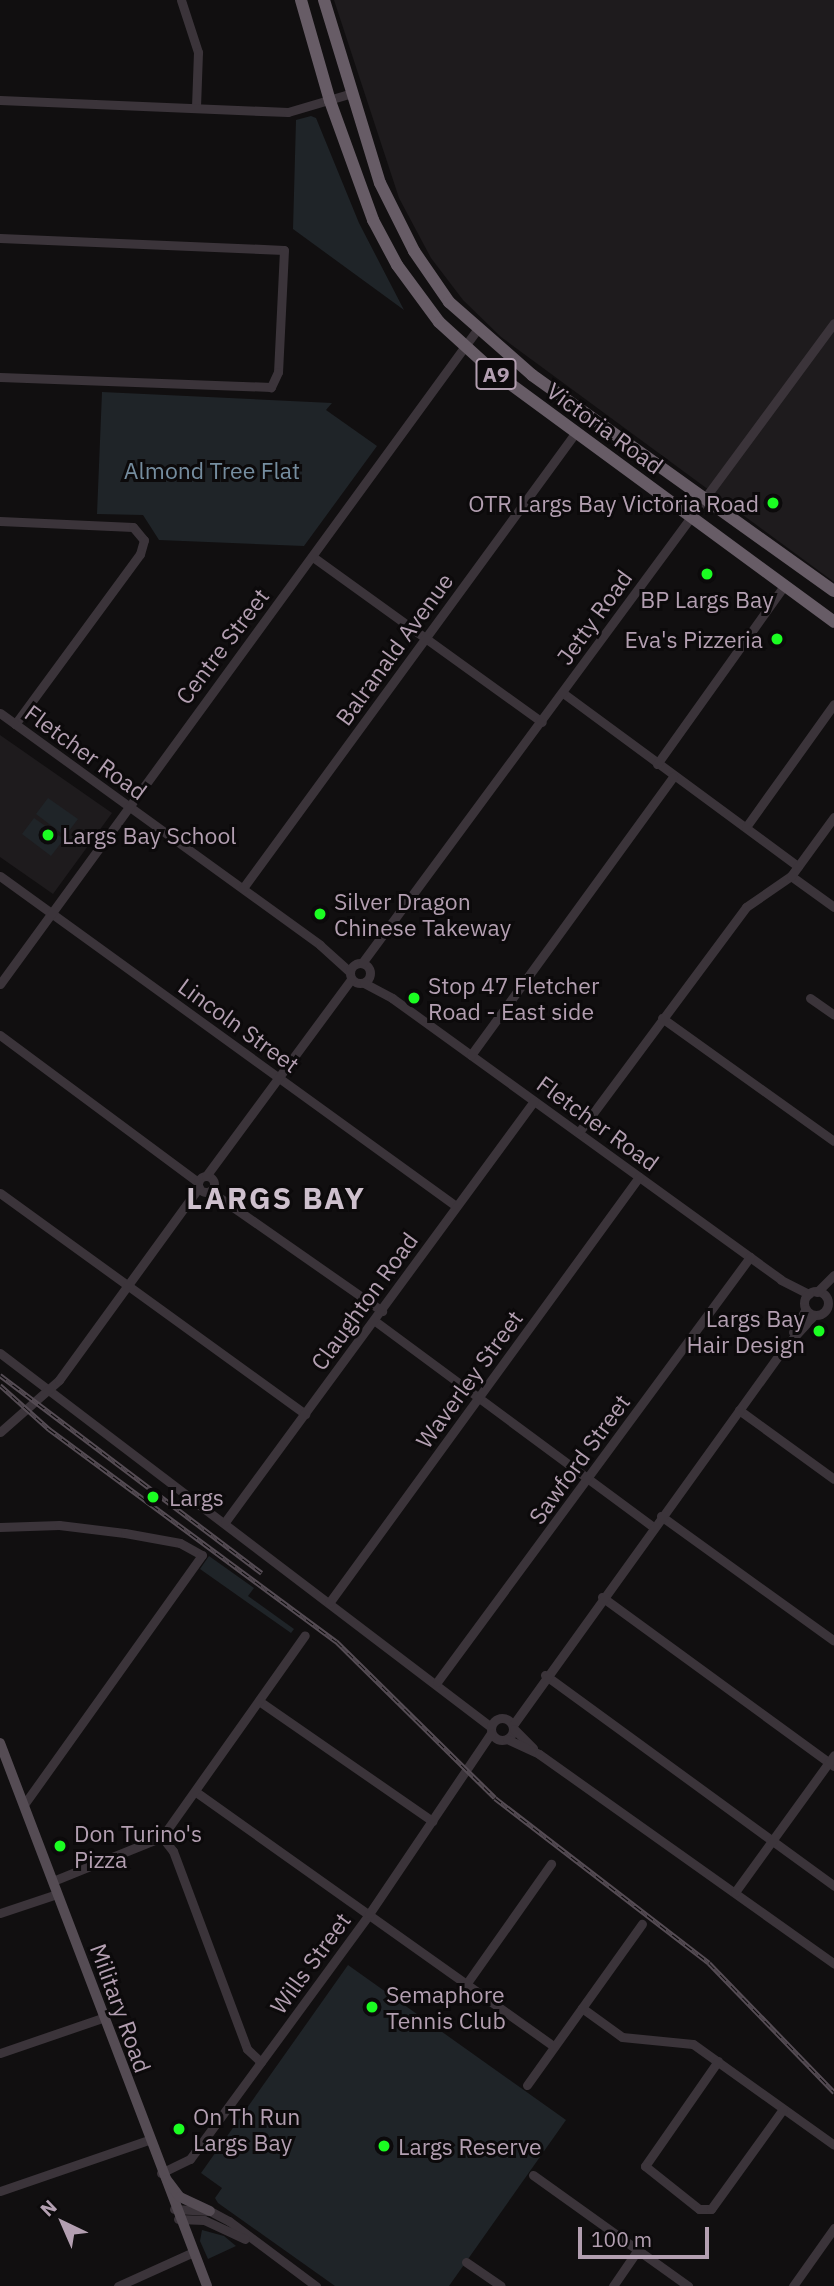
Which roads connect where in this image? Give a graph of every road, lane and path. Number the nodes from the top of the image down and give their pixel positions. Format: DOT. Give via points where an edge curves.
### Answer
graph roads {
  1 [pos="181,0"];
  2 [pos="301,0"];
  3 [pos="324,0"];
  4 [pos="352,93"];
  5 [pos="0,100"];
  6 [pos="330,101"];
  7 [pos="196,107"];
  8 [pos="0,238"];
  9 [pos="834,323"];
  10 [pos="476,331"];
  11 [pos="464,347"];
  12 [pos="0,377"];
  13 [pos="576,432"];
  14 [pos="706,498"];
  15 [pos="692,516"];
  16 [pos="0,521"];
  17 [pos="313,557"];
  18 [pos="784,586"];
  19 [pos="834,591"];
  20 [pos="834,622"];
  21 [pos="425,639"];
  22 [pos="563,693"];
  23 [pos="834,704"];
  24 [pos="0,713"];
  25 [pos="542,722"];
  26 [pos="15,724"];
  27 [pos="657,764"];
  28 [pos="673,776"];
  29 [pos="130,807"];
  30 [pos="834,817"];
  31 [pos="746,827"];
  32 [pos="798,866"];
  33 [pos="0,876"];
  34 [pos="791,876"];
  35 [pos="243,888"];
  36 [pos="834,907"];
  37 [pos="52,913"];
  38 [pos="360,973"];
  39 [pos="0,984"];
  40 [pos="810,998"];
  41 [pos="834,1015"];
  42 [pos="662,1018"];
  43 [pos="0,1035"];
  44 [pos="471,1055"];
  45 [pos="281,1079"];
  46 [pos="534,1101"];
  47 [pos="579,1132"];
  48 [pos="834,1141"];
  49 [pos="639,1177"];
  50 [pos="206,1184"];
  51 [pos="0,1193"];
  52 [pos="456,1206"];
  53 [pos="750,1257"];
  54 [pos="834,1275"];
  55 [pos="834,1281"];
  56 [pos="128,1285"];
  57 [pos="818,1305"];
  58 [pos="382,1311"];
  59 [pos="834,1320"];
  60 [pos="375,1321"];
  61 [pos="0,1353"];
  62 [pos="48,1390"];
  63 [pos="479,1397"];
  64 [pos="739,1410"];
  65 [pos="305,1414"];
  66 [pos="0,1432"];
  67 [pos="588,1478"];
  68 [pos="834,1479"];
  69 [pos="662,1516"];
  70 [pos="225,1522"];
  71 [pos="0,1527"];
  72 [pos="653,1527"];
  73 [pos="602,1597"];
  74 [pos="329,1603"];
  75 [pos="305,1635"];
  76 [pos="834,1641"];
  77 [pos="545,1675"];
  78 [pos="437,1682"];
  79 [pos="259,1701"];
  80 [pos="502,1729"];
  81 [pos="0,1743"];
  82 [pos="832,1761"];
  83 [pos="5,1770"];
  84 [pos="196,1792"];
  85 [pos="24,1805"];
  86 [pos="432,1821"];
  87 [pos="162,1837"];
  88 [pos="772,1840"];
  89 [pos="551,1864"];
  90 [pos="53,1881"];
  91 [pos="834,1886"];
  92 [pos="735,1892"];
  93 [pos="57,1894"];
  94 [pos="0,1913"];
  95 [pos="369,1914"];
  96 [pos="642,1924"];
  97 [pos="834,1964"];
  98 [pos="467,1983"];
  99 [pos="582,2008"];
  100 [pos="102,2018"];
  101 [pos="554,2046"];
  102 [pos="0,2053"];
  103 [pos="261,2062"];
  104 [pos="718,2062"];
  105 [pos="527,2085"];
  106 [pos="783,2109"];
  107 [pos="148,2140"];
  108 [pos="834,2145"];
  109 [pos="161,2173"];
  110 [pos="533,2175"];
  111 [pos="0,2191"];
  112 [pos="210,2211"];
  113 [pos="176,2214"];
  114 [pos="834,2228"];
  115 [pos="637,2252"];
  116 [pos="191,2253"];
  117 [pos="466,2262"];
  118 [pos="285,2264"];
  119 [pos="118,2286"];
  120 [pos="207,2286"];
  121 [pos="316,2286"];
  122 [pos="501,2286"];
  123 [pos="613,2286"];
  124 [pos="688,2286"];
  125 [pos="793,2286"];
  1 -- 7 [label="street" via="198,52"];
  2 -- 6 [label="highway, Victoria Road / A9"];
  3 -- 4 [label="highway, Victoria Road / A9"];
  4 -- 6 [label="street"];
  4 -- 10 [label="highway, Victoria Road / A9" via="396,219 449,302"];
  5 -- 7 [label="street"];
  6 -- 7 [label="street" via="299,112"];
  6 -- 11 [label="highway, Victoria Road / A9" via="384,243 418,296"];
  8 -- 12 [label="street" via="285,250 278,372 271,387"];
  9 -- 14 [label="street, Jetty Road"];
  10 -- 11 [label="street, Centre Street"];
  10 -- 14 [label="highway, Victoria Road / A9"];
  11 -- 13 [label="highway, Victoria Road / A9"];
  11 -- 17 [label="street, Centre Street"];
  13 -- 15 [label="highway, Victoria Road / A9"];
  13 -- 21 [label="street, Balranald Avenue"];
  14 -- 15 [label="street, Jetty Road"];
  14 -- 19 [label="highway, Victoria Road / A9"];
  15 -- 18 [label="highway, Victoria Road / A9"];
  15 -- 22 [label="street, Jetty Road"];
  16 -- 26 [label="street" via="132,527 144,540 139,554"];
  17 -- 21 [label="street"];
  17 -- 29 [label="street, Centre Street"];
  18 -- 20 [label="highway, Victoria Road / A9"];
  18 -- 27 [label="street"];
  21 -- 25 [label="street"];
  21 -- 35 [label="street, Balranald Avenue"];
  22 -- 25 [label="street, Jetty Road"];
  22 -- 27 [label="street"];
  23 -- 31 [label="street"];
  24 -- 26 [label="street, Fletcher Road"];
  25 -- 38 [label="street, Jetty Road"];
  26 -- 29 [label="street, Fletcher Road"];
  27 -- 28 [label="street"];
  28 -- 31 [label="street"];
  28 -- 44 [label="street"];
  29 -- 35 [label="street, Fletcher Road"];
  29 -- 37 [label="street, Centre Street"];
  30 -- 32 [label="street"];
  31 -- 32 [label="street"];
  32 -- 34 [label="street"];
  33 -- 37 [label="street, Lincoln Street"];
  34 -- 36 [label="street"];
  34 -- 42 [label="street" via="746,907"];
  35 -- 38 [label="street, Fletcher Road"];
  37 -- 39 [label="street, Centre Street"];
  37 -- 45 [label="street, Lincoln Street"];
  38 -- 44 [label="street, Fletcher Road"];
  38 -- 45 [label="street, Jetty Road"];
  40 -- 41 [label="street"];
  42 -- 47 [label="street"];
  42 -- 48 [label="street"];
  43 -- 50 [label="street"];
  44 -- 46 [label="street, Fletcher Road"];
  45 -- 50 [label="street, Jetty Road"];
  45 -- 52 [label="street, Lincoln Street"];
  46 -- 47 [label="street, Fletcher Road"];
  46 -- 52 [label="street, Claughton Road"];
  47 -- 49 [label="street, Fletcher Road"];
  49 -- 53 [label="street, Fletcher Road"];
  49 -- 63 [label="street, Waverley Street"];
  50 -- 56 [label="street"];
  50 -- 58 [label="street"];
  51 -- 56 [label="street"];
  52 -- 58 [label="street, Claughton Road"];
  53 -- 57 [label="street, Fletcher Road"];
  53 -- 67 [label="street, Sawford Street"];
  54 -- 57 [label="street, Wills Street"];
  55 -- 57 [label="street, Wills Street"];
  56 -- 62 [label="street"];
  56 -- 65 [label="street"];
  57 -- 59 [label="street, Fletcher Road"];
  57 -- 64 [label="street, Wills Street"];
  58 -- 60 [label="street, Claughton Road"];
  60 -- 63 [label="street"];
  60 -- 65 [label="street, Claughton Road"];
  61 -- 62 [label="street"];
  62 -- 66 [label="street"];
  62 -- 70 [label="street"];
  63 -- 67 [label="street"];
  63 -- 74 [label="street, Waverley Street"];
  64 -- 68 [label="street"];
  64 -- 69 [label="street, Wills Street"];
  65 -- 70 [label="street, Claughton Road"];
  67 -- 72 [label="street"];
  67 -- 78 [label="street, Sawford Street"];
  69 -- 72 [label="street, Wills Street"];
  69 -- 76 [label="street"];
  70 -- 74 [label="street"];
  71 -- 85 [label="street" via="59,1525 125,1533 180,1543 202,1555"];
  72 -- 73 [label="street, Wills Street"];
  73 -- 77 [label="street, Wills Street"];
  73 -- 82 [label="street"];
  74 -- 78 [label="street"];
  75 -- 79 [label="street"];
  77 -- 80 [label="street, Wills Street"];
  77 -- 88 [label="street"];
  78 -- 80 [label="street"];
  79 -- 84 [label="street"];
  79 -- 86 [label="street"];
  80 -- 86 [label="street, Wills Street"];
  80 -- 92 [label="street"];
  81 -- 83 [label="main road, Military Road"];
  82 -- 88 [label="street"];
  83 -- 85 [label="main road, Military Road"];
  84 -- 87 [label="street"];
  84 -- 95 [label="street"];
  85 -- 90 [label="main road, Military Road"];
  86 -- 95 [label="street, Wills Street"];
  87 -- 90 [label="street"];
  87 -- 103 [label="street" via="173,1852 247,2049"];
  88 -- 91 [label="street"];
  88 -- 92 [label="street"];
  89 -- 98 [label="street"];
  90 -- 93 [label="main road, Military Road"];
  92 -- 97 [label="street"];
  93 -- 94 [label="street"];
  93 -- 100 [label="main road, Military Road"];
  95 -- 98 [label="street"];
  95 -- 103 [label="street, Wills Street"];
  96 -- 99 [label="street"];
  98 -- 101 [label="street"];
  99 -- 101 [label="street"];
  99 -- 104 [label="street" via="621,2037 683,2040"];
  100 -- 102 [label="street"];
  100 -- 107 [label="main road, Military Road"];
  101 -- 105 [label="street"];
  103 -- 109 [label="street, Wills Street" via="190,2160"];
  104 -- 106 [label="street"];
  104 -- 106 [label="street" via="645,2166 705,2212"];
  106 -- 108 [label="street"];
  107 -- 109 [label="main road, Military Road"];
  107 -- 111 [label="street"];
  109 -- 112 [label="main road" via="180,2197"];
  109 -- 113 [label="main road, Military Road"];
  110 -- 115 [label="street"];
  112 -- 113 [label="street"];
  112 -- 118 [label="street"];
  113 -- 116 [label="main road, Military Road"];
  113 -- 118 [label="street" via="219,2226"];
  114 -- 125 [label="street"];
  115 -- 123 [label="street"];
  115 -- 124 [label="street"];
  116 -- 119 [label="street"];
  116 -- 120 [label="main road, Military Road"];
  117 -- 122 [label="street"];
  118 -- 121 [label="street"];
}
